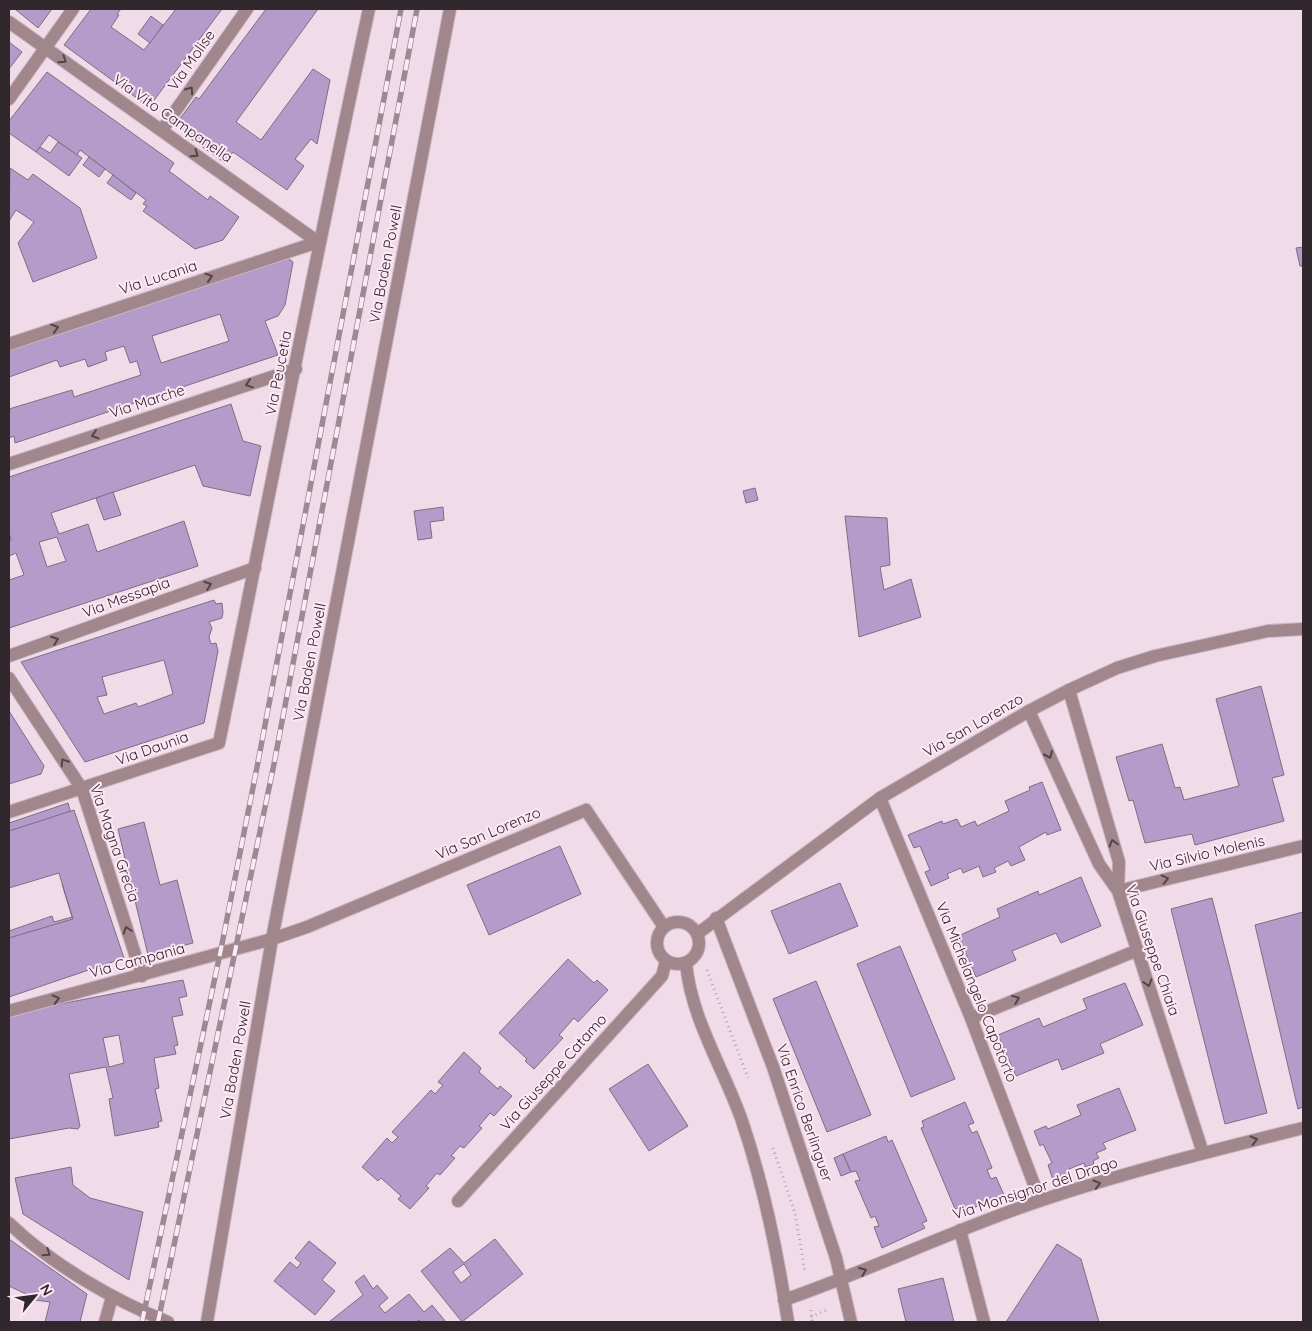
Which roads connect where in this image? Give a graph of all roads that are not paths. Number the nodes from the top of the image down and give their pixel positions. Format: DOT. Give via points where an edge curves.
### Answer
graph roads {
  1 [pos="74,9"];
  2 [pos="247,9"];
  3 [pos="369,9"];
  4 [pos="450,9"];
  5 [pos="9,22"];
  6 [pos="45,48"];
  7 [pos="9,99"];
  8 [pos="162,130"];
  9 [pos="318,242"];
  10 [pos="9,344"];
  11 [pos="296,369"];
  12 [pos="9,464"];
  13 [pos="255,568"];
  14 [pos="1303,629"];
  15 [pos="9,656"];
  16 [pos="9,678"];
  17 [pos="1069,690"];
  18 [pos="1029,711"];
  19 [pos="219,743"];
  20 [pos="82,789"];
  21 [pos="880,798"];
  22 [pos="9,812"];
  23 [pos="1302,851"];
  24 [pos="1118,891"];
  25 [pos="716,918"];
  26 [pos="664,927"];
  27 [pos="697,934"];
  28 [pos="272,938"];
  29 [pos="1138,950"];
  30 [pos="666,961"];
  31 [pos="686,963"];
  32 [pos="142,976"];
  33 [pos="9,1011"];
  34 [pos="971,1018"];
  35 [pos="1303,1128"];
  36 [pos="1203,1153"];
  37 [pos="1040,1200"];
  38 [pos="458,1201"];
  39 [pos="9,1223"];
  40 [pos="960,1230"];
  41 [pos="842,1280"];
  42 [pos="112,1297"];
  43 [pos="784,1300"];
  44 [pos="105,1322"];
  45 [pos="168,1322"];
  46 [pos="206,1322"];
  47 [pos="788,1322"];
  48 [pos="851,1322"];
  49 [pos="984,1322"];
  1 -- 6 [label="street"];
  8 -- 2 [label="street, Via Molise, one-way"];
  3 -- 9 [label="street, Via Peucetia"];
  4 -- 28 [label="street, Via Baden Powell"];
  5 -- 6 [label="street, Via Vito Campanella"];
  6 -- 7 [label="street"];
  6 -- 8 [label="street, Via Vito Campanella, one-way"];
  8 -- 9 [label="street, Via Vito Campanella, one-way"];
  10 -- 9 [label="street, Via Lucania, one-way"];
  9 -- 11 [label="street, Via Peucetia"];
  11 -- 12 [label="street, Via Marche, one-way"];
  11 -- 13 [label="street, Via Peucetia"];
  15 -- 13 [label="street, Via Messapia, one-way"];
  13 -- 19 [label="street, Via Peucetia"];
  14 -- 17 [label="street, Via San Lorenzo" via="1268,632 1155,656 1117,668"];
  20 -- 16 [label="street, Via Magna Grecia, one-way"];
  17 -- 18 [label="street, Via San Lorenzo"];
  24 -- 17 [label="street, one-way" via="1119,862"];
  18 -- 21 [label="street, Via San Lorenzo"];
  18 -- 24 [label="street, Via Giuseppe Chiaia, one-way" via="1099,864"];
  19 -- 20 [label="street, Via Daunia"];
  20 -- 22 [label="street, Via Daunia"];
  32 -- 20 [label="street, Via Magna Grecia, one-way"];
  21 -- 25 [label="street, Via San Lorenzo"];
  21 -- 34 [label="street, Via Michelangelo Capotorto"];
  24 -- 23 [label="street, Via Silvio Molenis, one-way"];
  24 -- 29 [label="street, Via Giuseppe Chiaia"];
  25 -- 27 [label="street, Via San Lorenzo"];
  25 -- 41 [label="street, Via Enrico Berlinguer" via="773,1067"];
  26 -- 27 [label="street" via="682,922"];
  26 -- 28 [label="street, Via San Lorenzo" via="586,810 306,927"];
  26 -- 30 [label="street" via="656,944"];
  27 -- 31 [label="street" via="699,948 692,960"];
  28 -- 32 [label="street, Via Campania"];
  28 -- 46 [label="street, Via Baden Powell"];
  34 -- 29 [label="street, one-way"];
  29 -- 36 [label="street, Via Giuseppe Chiaia, one-way"];
  30 -- 31 [label="street" via="679,965"];
  30 -- 38 [label="street, Via Giuseppe Catamo" via="662,976"];
  31 -- 43 [label="street" via="687,977 703,1027 742,1121 764,1195"];
  33 -- 32 [label="street, Via Campania, one-way"];
  34 -- 37 [label="street, Via Michelangelo Capotorto"];
  36 -- 35 [label="street, Via Monsignor del Drago, one-way"];
  37 -- 36 [label="street, Via Monsignor del Drago, one-way"];
  37 -- 40 [label="street, Via Monsignor del Drago"];
  39 -- 42 [label="street, one-way" via="25,1238"];
  41 -- 40 [label="street, Via Monsignor del Drago, one-way"];
  40 -- 49 [label="street"];
  41 -- 43 [label="street, Via Monsignor del Drago"];
  41 -- 48 [label="street, Via Enrico Berlinguer"];
  42 -- 44 [label="street"];
  42 -- 45 [label="street"];
  43 -- 47 [label="street"];
}
